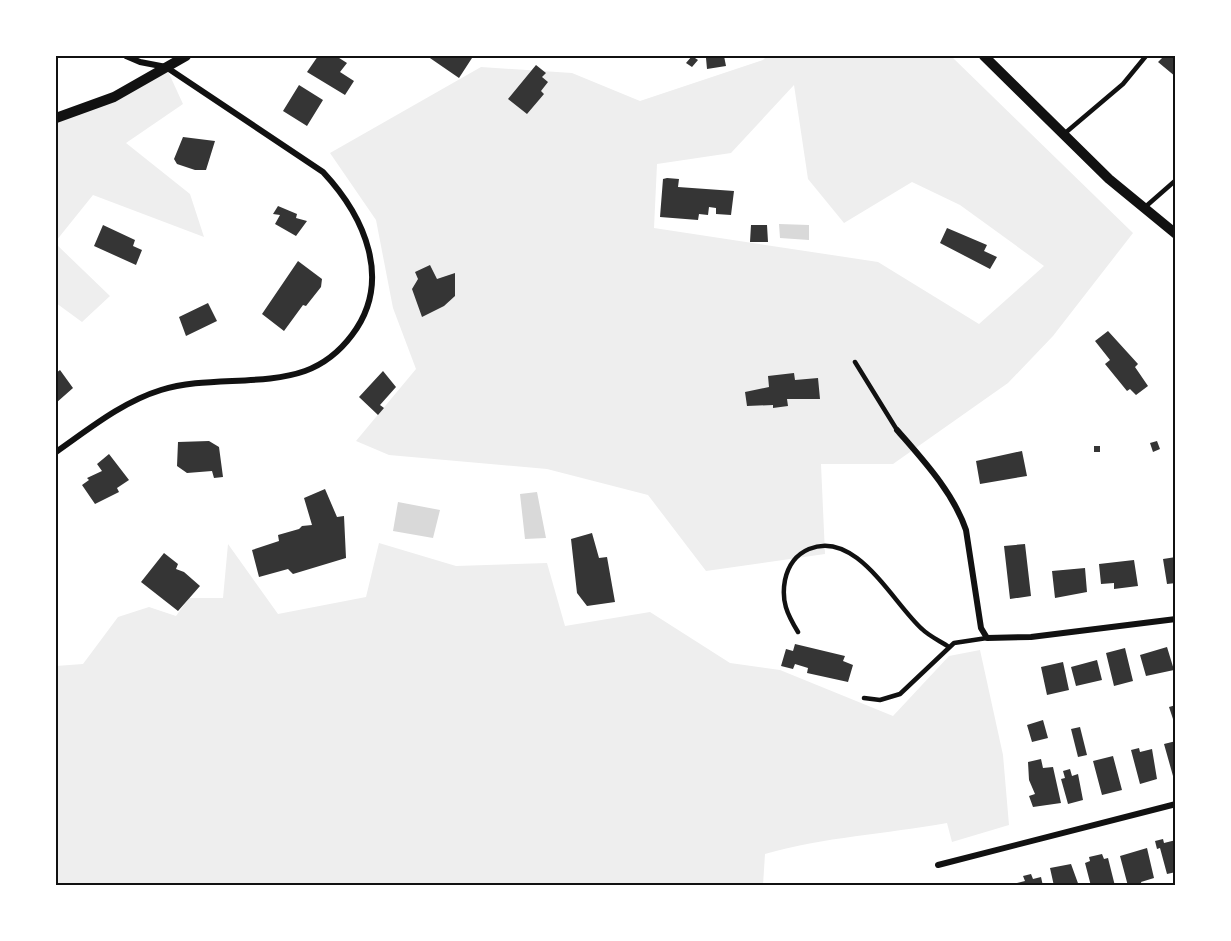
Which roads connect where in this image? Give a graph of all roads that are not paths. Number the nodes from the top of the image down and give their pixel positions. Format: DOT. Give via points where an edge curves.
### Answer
graph roads {
  1 [pos="126,56"];
  2 [pos="186,56"];
  3 [pos="1146,56"];
  4 [pos="988,57"];
  5 [pos="166,67"];
  6 [pos="56,118"];
  7 [pos="1064,134"];
  8 [pos="1176,180"];
  9 [pos="1144,208"];
  10 [pos="1176,234"];
  11 [pos="855,362"];
  12 [pos="897,430"];
  13 [pos="56,452"];
  14 [pos="1176,619"];
  15 [pos="798,632"];
  16 [pos="987,638"];
  17 [pos="949,647"];
  18 [pos="864,698"];
  19 [pos="1176,804"];
  20 [pos="938,865"];
  1 -- 5 [label="street"];
  2 -- 5 [label="street"];
  3 -- 7 [label="lane" via="1123,84"];
  4 -- 7 [label="street"];
  5 -- 6 [label="street" via="114,97"];
  5 -- 13 [label="street" via="306,158 338,188 361,226 368,247 373,268 369,304 347,342 318,365 284,376 161,390 118,410"];
  7 -- 9 [label="street"];
  8 -- 9 [label="lane"];
  9 -- 10 [label="street"];
  11 -- 12 [label="lane"];
  12 -- 16 [label="street" via="961,514 981,628"];
  14 -- 16 [label="street" via="1031,637"];
  15 -- 17 [label="lane" via="784,609 787,570 796,556 825,545 857,557 923,630"];
  16 -- 17 [label="lane"];
  17 -- 18 [label="lane" via="900,694 880,700"];
  19 -- 20 [label="street"];
}
